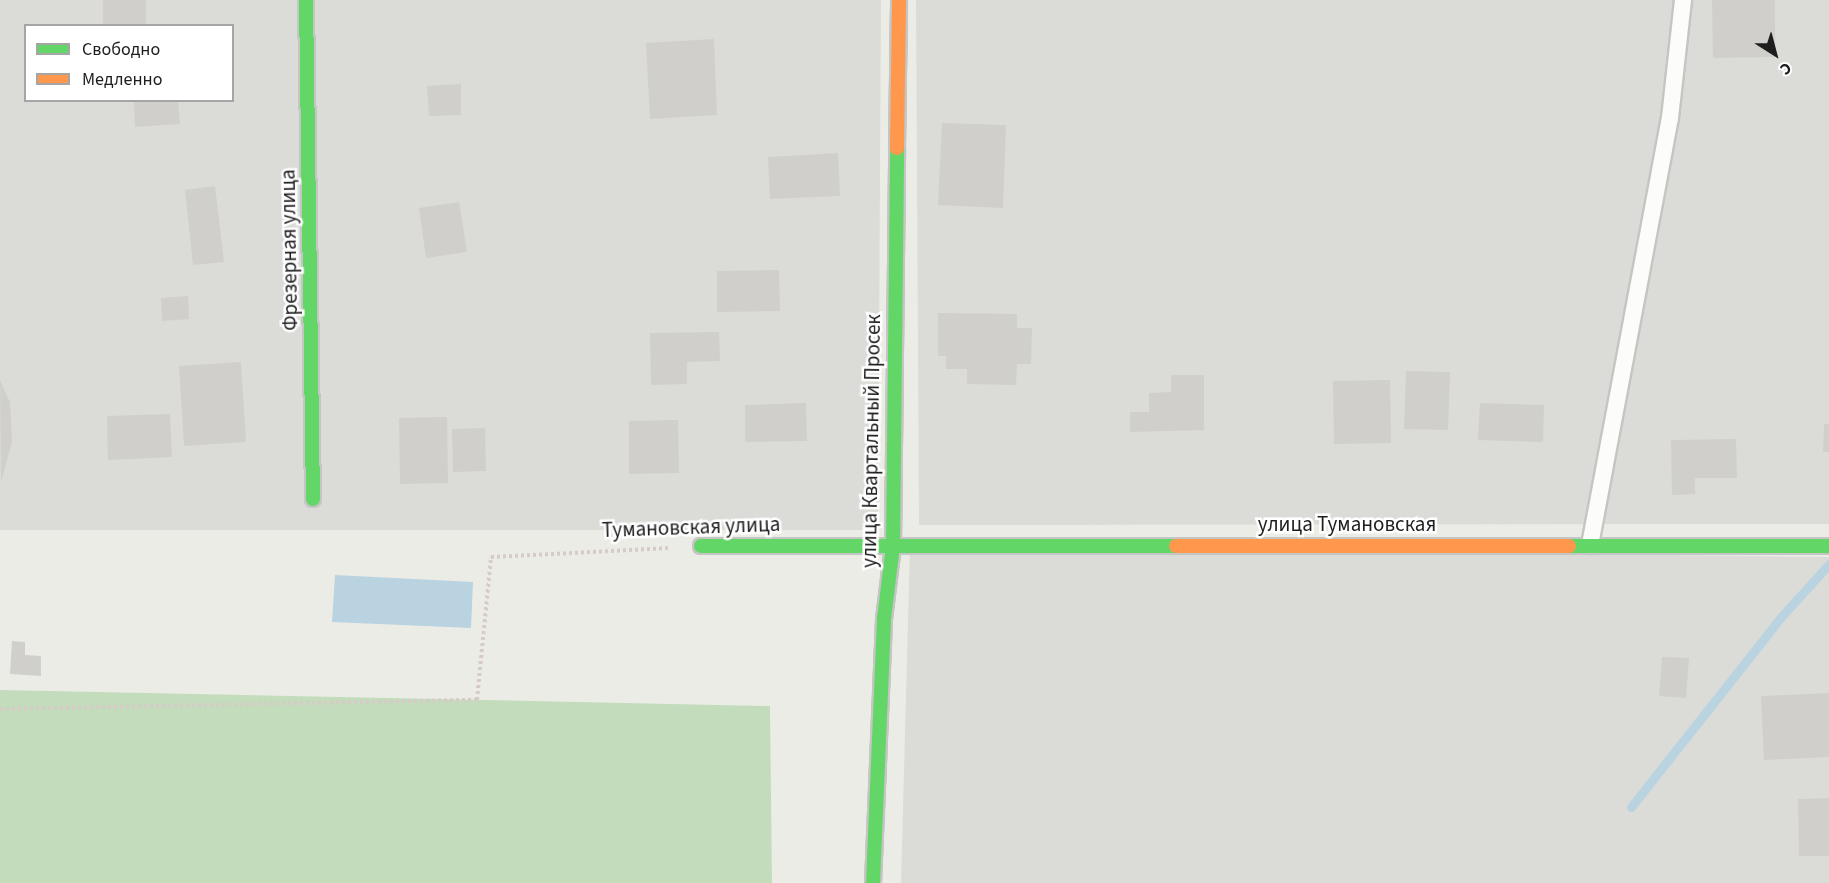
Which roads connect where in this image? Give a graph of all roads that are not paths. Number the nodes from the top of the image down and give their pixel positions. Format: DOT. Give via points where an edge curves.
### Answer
graph roads {
  1 [pos="306,0"];
  2 [pos="899,0"];
  3 [pos="1683,0"];
  4 [pos="313,499"];
  5 [pos="1590,545"];
  6 [pos="701,546"];
  7 [pos="893,546"];
  8 [pos="1829,546"];
  9 [pos="873,883"];
  1 -- 4 [label="street, Фрезерная улица"];
  2 -- 7 [label="street, улица Квартальный Просек"];
  3 -- 5 [label="lane" via="1670,118"];
  5 -- 7 [label="street, улица Тумановская"];
  5 -- 8 [label="street, улица Тумановская"];
  6 -- 7 [label="street, Тумановская улица"];
  7 -- 9 [label="street, улица Квартальный Просек" via="884,619"];
}
